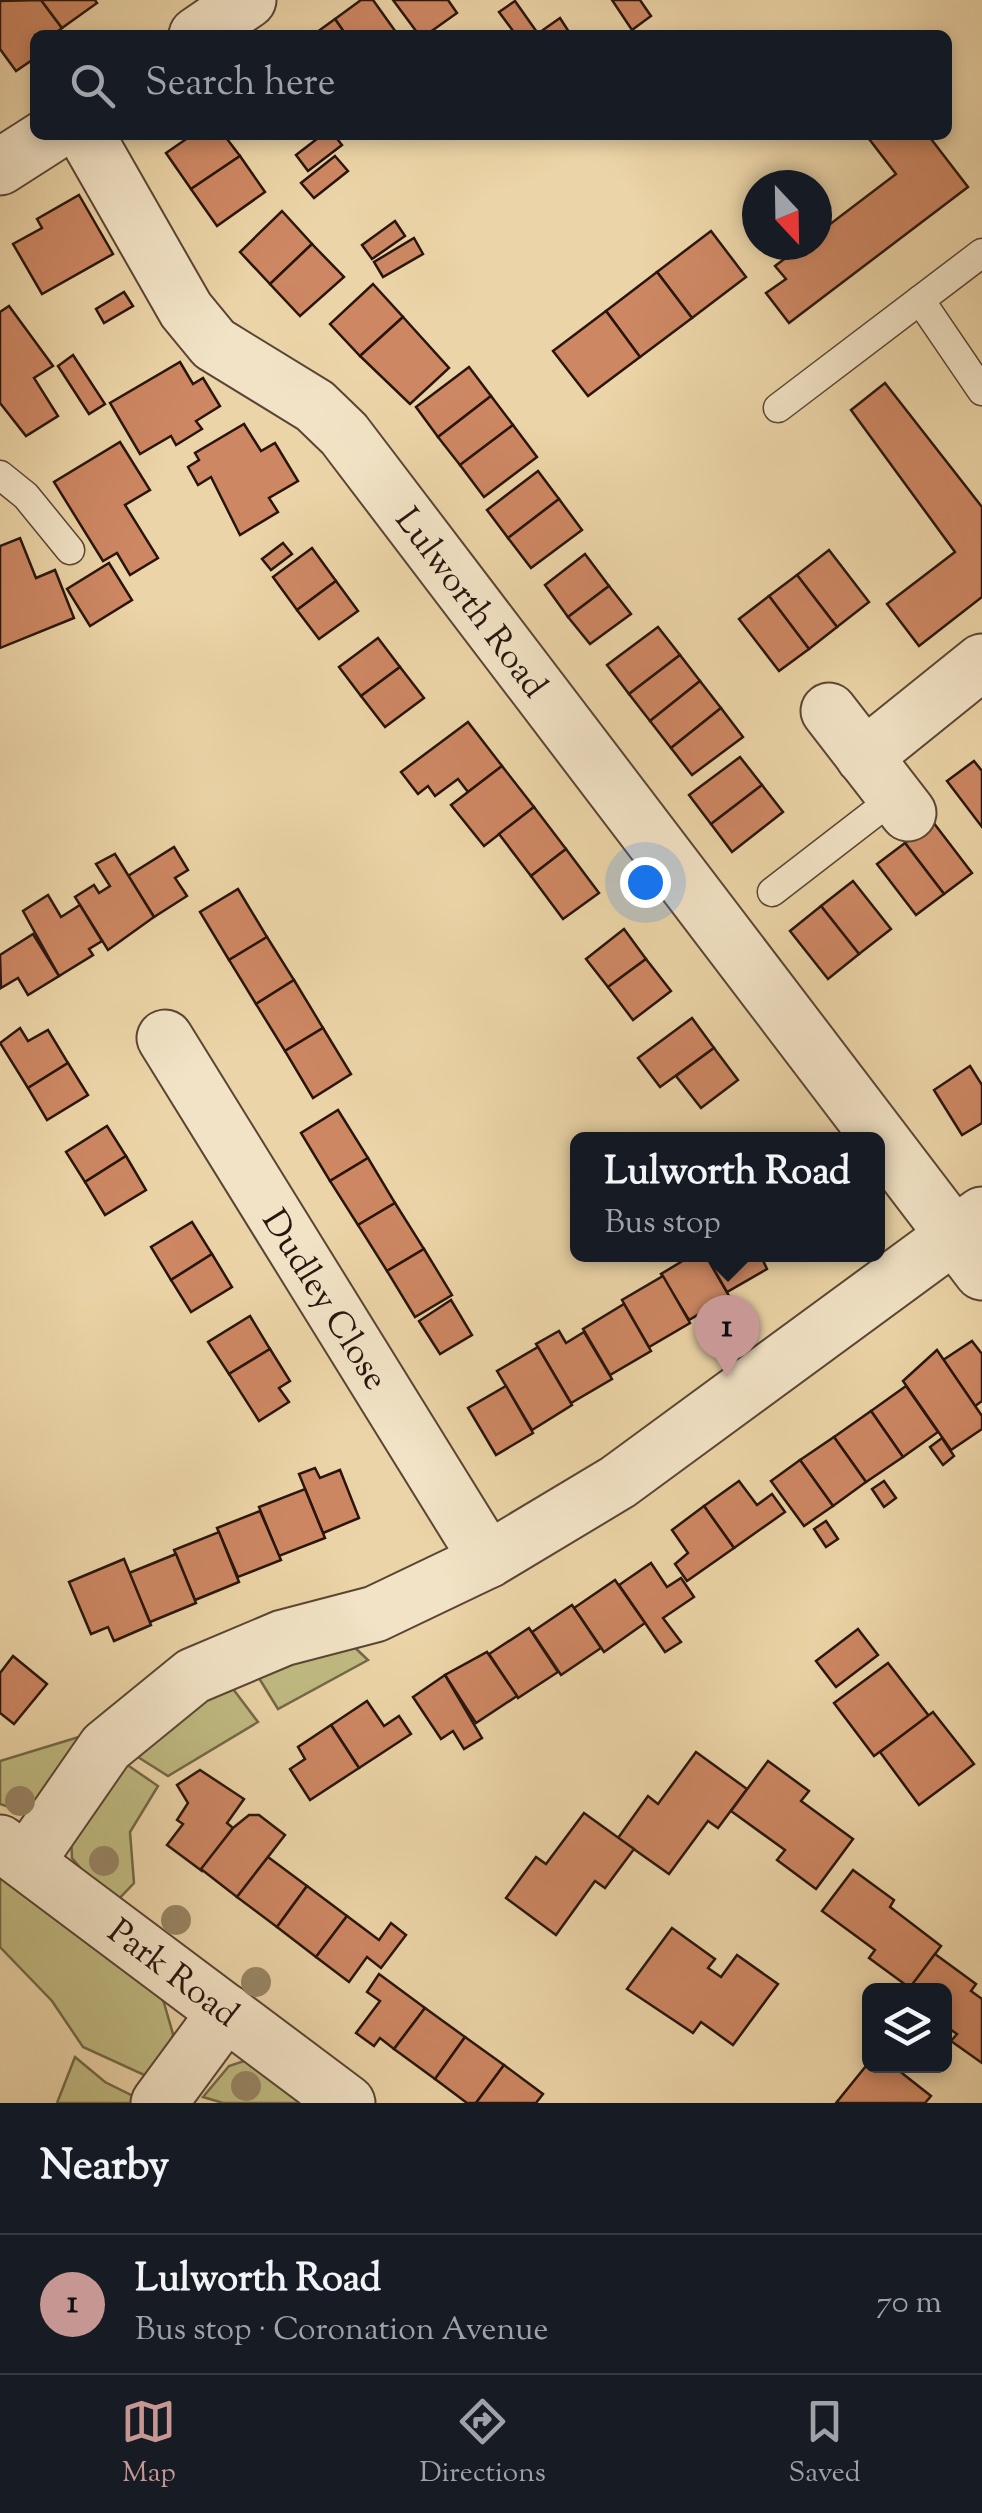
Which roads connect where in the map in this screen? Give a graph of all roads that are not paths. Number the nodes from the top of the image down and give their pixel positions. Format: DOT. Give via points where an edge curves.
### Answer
graph roads {
  1 [pos="248,0"];
  2 [pos="204,30"];
  3 [pos="42,140"];
  4 [pos="89,140"];
  5 [pos="0,167"];
  6 [pos="982,253"];
  7 [pos="920,300"];
  8 [pos="982,391"];
  9 [pos="778,408"];
  10 [pos="0,475"];
  11 [pos="70,550"];
  12 [pos="982,662"];
  13 [pos="829,712"];
  14 [pos="889,789"];
  15 [pos="772,892"];
  16 [pos="165,1038"];
  17 [pos="973,1241"];
  18 [pos="488,1560"];
  19 [pos="14,1852"];
  20 [pos="226,2012"];
  21 [pos="158,2103"];
  22 [pos="347,2103"];
  1 -- 2 [label="street"];
  3 -- 5 [label="street"];
  4 -- 17 [label="street, Lulworth Road" via="186,310 214,344 315,406 344,434"];
  6 -- 7 [label="lane"];
  7 -- 8 [label="lane"];
  7 -- 9 [label="lane"];
  10 -- 11 [label="lane"];
  12 -- 14 [label="street"];
  13 -- 14 [label="street"];
  14 -- 15 [label="lane"];
  16 -- 18 [label="street, Dudley Close"];
  17 -- 18 [label="street" via="618,1482"];
  18 -- 19 [label="street" via="376,1614 283,1638 193,1676 106,1747"];
  19 -- 20 [label="street, Park Road"];
  20 -- 21 [label="street"];
  20 -- 22 [label="street, Park Road"];
}
